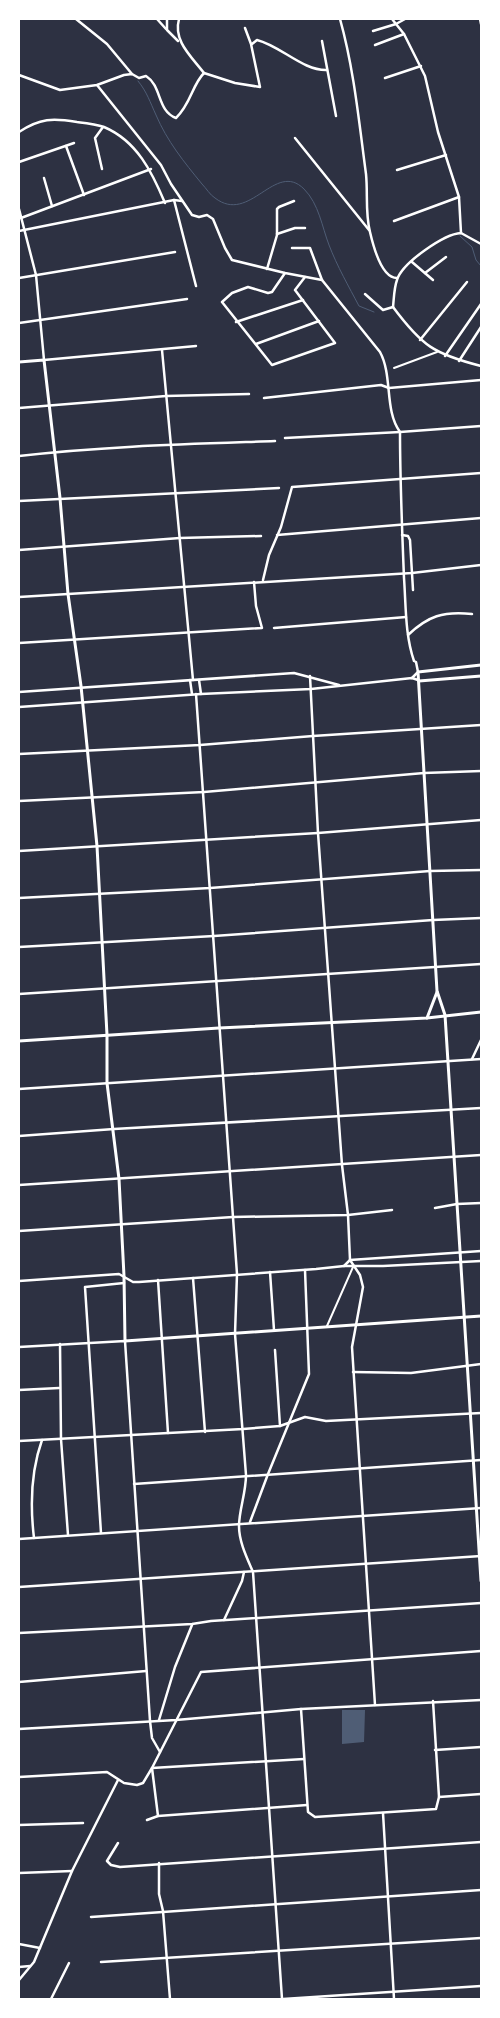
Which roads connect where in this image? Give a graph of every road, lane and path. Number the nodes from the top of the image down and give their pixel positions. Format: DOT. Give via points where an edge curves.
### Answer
graph roads {
  1 [pos="76,19"];
  2 [pos="157,19"];
  3 [pos="167,19"];
  4 [pos="179,19"];
  5 [pos="340,19"];
  6 [pos="392,19"];
  7 [pos="405,19"];
  8 [pos="480,19"];
  9 [pos="396,24"];
  10 [pos="481,24"];
  11 [pos="244,28"];
  12 [pos="167,30"];
  13 [pos="373,31"];
  14 [pos="404,34"];
  15 [pos="322,41"];
  16 [pos="180,42"];
  17 [pos="251,44"];
  18 [pos="375,45"];
  19 [pos="421,66"];
  20 [pos="327,70"];
  21 [pos="204,73"];
  22 [pos="132,74"];
  23 [pos="19,75"];
  24 [pos="385,78"];
  25 [pos="97,85"];
  26 [pos="336,116"];
  27 [pos="103,127"];
  28 [pos="19,132"];
  29 [pos="295,138"];
  30 [pos="74,142"];
  31 [pos="66,146"];
  32 [pos="446,155"];
  33 [pos="19,162"];
  34 [pos="102,169"];
  35 [pos="151,169"];
  36 [pos="397,170"];
  37 [pos="44,178"];
  38 [pos="84,194"];
  39 [pos="459,197"];
  40 [pos="174,200"];
  41 [pos="294,201"];
  42 [pos="183,202"];
  43 [pos="165,203"];
  44 [pos="52,206"];
  45 [pos="19,209"];
  46 [pos="21,218"];
  47 [pos="394,221"];
  48 [pos="304,228"];
  49 [pos="26,230"];
  50 [pos="370,230"];
  51 [pos="19,231"];
  52 [pos="462,233"];
  53 [pos="277,235"];
  54 [pos="481,244"];
  55 [pos="292,248"];
  56 [pos="175,252"];
  57 [pos="446,257"];
  58 [pos="412,262"];
  59 [pos="267,269"];
  60 [pos="285,273"];
  61 [pos="426,273"];
  62 [pos="36,275"];
  63 [pos="304,277"];
  64 [pos="19,278"];
  65 [pos="397,278"];
  66 [pos="322,280"];
  67 [pos="432,280"];
  68 [pos="466,282"];
  69 [pos="196,286"];
  70 [pos="365,294"];
  71 [pos="187,299"];
  72 [pos="304,300"];
  73 [pos="481,304"];
  74 [pos="393,307"];
  75 [pos="42,319"];
  76 [pos="319,321"];
  77 [pos="19,322"];
  78 [pos="236,322"];
  79 [pos="481,327"];
  80 [pos="420,340"];
  81 [pos="256,344"];
  82 [pos="196,346"];
  83 [pos="162,350"];
  84 [pos="437,352"];
  85 [pos="445,356"];
  86 [pos="44,360"];
  87 [pos="459,361"];
  88 [pos="19,362"];
  89 [pos="481,366"];
  90 [pos="394,368"];
  91 [pos="481,380"];
  92 [pos="389,388"];
  93 [pos="249,394"];
  94 [pos="166,396"];
  95 [pos="264,398"];
  96 [pos="50,406"];
  97 [pos="19,408"];
  98 [pos="481,426"];
  99 [pos="400,432"];
  100 [pos="285,438"];
  101 [pos="275,441"];
  102 [pos="171,445"];
  103 [pos="55,452"];
  104 [pos="19,456"];
  105 [pos="481,473"];
  106 [pos="400,478"];
  107 [pos="280,488"];
  108 [pos="176,493"];
  109 [pos="60,498"];
  110 [pos="19,501"];
  111 [pos="481,518"];
  112 [pos="402,523"];
  113 [pos="277,535"];
  114 [pos="402,535"];
  115 [pos="261,536"];
  116 [pos="180,538"];
  117 [pos="63,547"];
  118 [pos="19,550"];
  119 [pos="481,565"];
  120 [pos="412,572"];
  121 [pos="404,573"];
  122 [pos="263,581"];
  123 [pos="254,582"];
  124 [pos="184,587"];
  125 [pos="413,590"];
  126 [pos="68,594"];
  127 [pos="19,597"];
  128 [pos="472,614"];
  129 [pos="406,617"];
  130 [pos="274,628"];
  131 [pos="189,632"];
  132 [pos="408,635"];
  133 [pos="74,639"];
  134 [pos="19,643"];
  135 [pos="481,665"];
  136 [pos="418,672"];
  137 [pos="310,676"];
  138 [pos="481,676"];
  139 [pos="412,678"];
  140 [pos="192,680"];
  141 [pos="199,680"];
  142 [pos="419,680"];
  143 [pos="81,686"];
  144 [pos="340,686"];
  145 [pos="311,689"];
  146 [pos="19,692"];
  147 [pos="194,694"];
  148 [pos="201,694"];
  149 [pos="82,702"];
  150 [pos="19,707"];
  151 [pos="481,725"];
  152 [pos="422,729"];
  153 [pos="313,736"];
  154 [pos="200,745"];
  155 [pos="87,750"];
  156 [pos="19,754"];
  157 [pos="481,771"];
  158 [pos="424,773"];
  159 [pos="315,782"];
  160 [pos="204,792"];
  161 [pos="93,798"];
  162 [pos="19,801"];
  163 [pos="481,820"];
  164 [pos="427,823"];
  165 [pos="318,833"];
  166 [pos="208,839"];
  167 [pos="97,846"];
  168 [pos="19,851"];
  169 [pos="481,870"];
  170 [pos="430,872"];
  171 [pos="321,879"];
  172 [pos="210,888"];
  173 [pos="99,894"];
  174 [pos="19,898"];
  175 [pos="481,918"];
  176 [pos="433,920"];
  177 [pos="325,928"];
  178 [pos="214,936"];
  179 [pos="101,943"];
  180 [pos="19,947"];
  181 [pos="481,964"];
  182 [pos="435,966"];
  183 [pos="330,974"];
  184 [pos="217,980"];
  185 [pos="103,988"];
  186 [pos="437,991"];
  187 [pos="19,994"];
  188 [pos="481,1012"];
  189 [pos="445,1015"];
  190 [pos="427,1018"];
  191 [pos="333,1023"];
  192 [pos="219,1028"];
  193 [pos="106,1035"];
  194 [pos="481,1040"];
  195 [pos="19,1041"];
  196 [pos="472,1059"];
  197 [pos="481,1059"];
  198 [pos="448,1062"];
  199 [pos="336,1069"];
  200 [pos="222,1075"];
  201 [pos="107,1083"];
  202 [pos="19,1089"];
  203 [pos="481,1108"];
  204 [pos="452,1110"];
  205 [pos="339,1116"];
  206 [pos="225,1123"];
  207 [pos="114,1128"];
  208 [pos="19,1136"];
  209 [pos="481,1156"];
  210 [pos="454,1157"];
  211 [pos="342,1165"];
  212 [pos="229,1172"];
  213 [pos="118,1179"];
  214 [pos="19,1185"];
  215 [pos="481,1203"];
  216 [pos="457,1204"];
  217 [pos="435,1208"];
  218 [pos="392,1210"];
  219 [pos="348,1215"];
  220 [pos="233,1217"];
  221 [pos="121,1226"];
  222 [pos="19,1232"];
  223 [pos="481,1251"];
  224 [pos="460,1252"];
  225 [pos="350,1260"];
  226 [pos="481,1260"];
  227 [pos="461,1262"];
  228 [pos="344,1266"];
  229 [pos="353,1267"];
  230 [pos="305,1270"];
  231 [pos="270,1272"];
  232 [pos="237,1274"];
  233 [pos="124,1276"];
  234 [pos="193,1278"];
  235 [pos="158,1280"];
  236 [pos="19,1281"];
  237 [pos="124,1283"];
  238 [pos="481,1316"];
  239 [pos="464,1317"];
  240 [pos="357,1326"];
  241 [pos="327,1327"];
  242 [pos="308,1328"];
  243 [pos="274,1330"];
  244 [pos="235,1334"];
  245 [pos="198,1336"];
  246 [pos="161,1338"];
  247 [pos="125,1341"];
  248 [pos="88,1343"];
  249 [pos="60,1344"];
  250 [pos="19,1347"];
  251 [pos="275,1350"];
  252 [pos="481,1364"];
  253 [pos="468,1365"];
  254 [pos="353,1372"];
  255 [pos="60,1388"];
  256 [pos="19,1390"];
  257 [pos="471,1413"];
  258 [pos="481,1413"];
  259 [pos="356,1420"];
  260 [pos="288,1423"];
  261 [pos="280,1426"];
  262 [pos="244,1429"];
  263 [pos="205,1432"];
  264 [pos="168,1433"];
  265 [pos="131,1436"];
  266 [pos="94,1438"];
  267 [pos="62,1439"];
  268 [pos="42,1440"];
  269 [pos="19,1441"];
  270 [pos="481,1460"];
  271 [pos="474,1461"];
  272 [pos="360,1467"];
  273 [pos="268,1474"];
  274 [pos="246,1475"];
  275 [pos="134,1484"];
  276 [pos="479,1508"];
  277 [pos="363,1516"];
  278 [pos="250,1522"];
  279 [pos="239,1524"];
  280 [pos="137,1531"];
  281 [pos="101,1533"];
  282 [pos="68,1535"];
  283 [pos="34,1538"];
  284 [pos="19,1539"];
  285 [pos="480,1556"];
  286 [pos="366,1564"];
  287 [pos="244,1572"];
  288 [pos="253,1572"];
  289 [pos="140,1578"];
  290 [pos="481,1581"];
  291 [pos="19,1587"];
  292 [pos="481,1603"];
  293 [pos="369,1611"];
  294 [pos="256,1618"];
  295 [pos="224,1620"];
  296 [pos="192,1624"];
  297 [pos="143,1628"];
  298 [pos="19,1633"];
  299 [pos="481,1651"];
  300 [pos="372,1658"];
  301 [pos="259,1666"];
  302 [pos="146,1671"];
  303 [pos="19,1682"];
  304 [pos="481,1700"];
  305 [pos="433,1701"];
  306 [pos="374,1705"];
  307 [pos="301,1709"];
  308 [pos="262,1712"];
  309 [pos="159,1720"];
  310 [pos="176,1720"];
  311 [pos="150,1721"];
  312 [pos="19,1729"];
  313 [pos="481,1747"];
  314 [pos="436,1750"];
  315 [pos="160,1752"];
  316 [pos="304,1760"];
  317 [pos="266,1762"];
  318 [pos="152,1768"];
  319 [pos="19,1777"];
  320 [pos="118,1780"];
  321 [pos="481,1794"];
  322 [pos="439,1797"];
  323 [pos="307,1805"];
  324 [pos="268,1807"];
  325 [pos="382,1813"];
  326 [pos="158,1816"];
  327 [pos="148,1820"];
  328 [pos="83,1823"];
  329 [pos="19,1825"];
  330 [pos="481,1842"];
  331 [pos="118,1843"];
  332 [pos="384,1850"];
  333 [pos="272,1857"];
  334 [pos="159,1863"];
  335 [pos="72,1871"];
  336 [pos="19,1873"];
  337 [pos="481,1890"];
  338 [pos="388,1896"];
  339 [pos="275,1904"];
  340 [pos="163,1911"];
  341 [pos="91,1917"];
  342 [pos="481,1938"];
  343 [pos="19,1944"];
  344 [pos="391,1944"];
  345 [pos="40,1948"];
  346 [pos="279,1951"];
  347 [pos="166,1958"];
  348 [pos="101,1962"];
  349 [pos="70,1963"];
  350 [pos="31,1966"];
  351 [pos="19,1967"];
  352 [pos="19,1980"];
  353 [pos="481,1986"];
  354 [pos="394,1992"];
  355 [pos="50,1999"];
  356 [pos="170,1999"];
  357 [pos="282,1999"];
  358 [pos="394,1999"];
  1 -- 22 [label="street" via="107,44"];
  2 -- 12 [label="street"];
  3 -- 12 [label="street"];
  4 -- 16 [label="street"];
  5 -- 50 [label="street" via="354,87"];
  6 -- 9 [label="street"];
  7 -- 9 [label="street"];
  8 -- 10 [label="street"];
  9 -- 13 [label="street"];
  9 -- 14 [label="street"];
  11 -- 17 [label="street"];
  12 -- 16 [label="street"];
  14 -- 18 [label="street"];
  14 -- 19 [label="street"];
  15 -- 20 [label="street"];
  16 -- 21 [label="street"];
  17 -- 20 [label="street" via="257,40 267,42 314,68"];
  17 -- 21 [label="street" via="260,88"];
  19 -- 24 [label="street"];
  19 -- 32 [label="street"];
  20 -- 26 [label="street"];
  21 -- 22 [label="street" via="176,118 169,115 150,78"];
  22 -- 25 [label="street"];
  23 -- 25 [label="street" via="60,90"];
  25 -- 42 [label="street" via="161,165"];
  27 -- 28 [label="street" via="54,119 33,122"];
  27 -- 34 [label="street" via="95,138"];
  27 -- 35 [label="street" via="119,135"];
  29 -- 50 [label="street"];
  30 -- 31 [label="street"];
  31 -- 33 [label="street"];
  31 -- 38 [label="street"];
  32 -- 36 [label="street"];
  32 -- 39 [label="street"];
  35 -- 38 [label="street"];
  35 -- 43 [label="street"];
  37 -- 44 [label="street"];
  38 -- 44 [label="street"];
  39 -- 47 [label="street"];
  39 -- 52 [label="street"];
  40 -- 42 [label="street"];
  40 -- 43 [label="street"];
  40 -- 69 [label="street"];
  41 -- 53 [label="street" via="278,207"];
  42 -- 59 [label="street" via="194,216 206,215 213,219 232,260"];
  43 -- 49 [label="street"];
  44 -- 46 [label="street"];
  45 -- 46 [label="street"];
  46 -- 49 [label="street"];
  48 -- 53 [label="street"];
  49 -- 51 [label="street"];
  49 -- 62 [label="street"];
  50 -- 65 [label="street" via="385,272"];
  52 -- 54 [label="street"];
  52 -- 58 [label="street" via="433,244"];
  53 -- 59 [label="street"];
  55 -- 66 [label="street" via="310,248"];
  56 -- 62 [label="street"];
  57 -- 61 [label="street"];
  58 -- 61 [label="street"];
  58 -- 65 [label="street"];
  59 -- 60 [label="street"];
  60 -- 63 [label="street"];
  60 -- 78 [label="street" via="272,292 248,287 223,300 222,304"];
  61 -- 67 [label="street"];
  62 -- 64 [label="street"];
  62 -- 75 [label="street"];
  63 -- 66 [label="street"];
  63 -- 72 [label="street" via="295,290"];
  65 -- 74 [label="street"];
  66 -- 92 [label="street" via="380,352"];
  68 -- 80 [label="street"];
  70 -- 74 [label="street" via="383,310"];
  71 -- 75 [label="street"];
  72 -- 76 [label="street"];
  72 -- 78 [label="street"];
  73 -- 85 [label="street"];
  74 -- 80 [label="street"];
  75 -- 77 [label="street"];
  75 -- 86 [label="street"];
  76 -- 81 [label="street"];
  76 -- 81 [label="street" via="335,341 333,345 274,365"];
  78 -- 81 [label="street"];
  79 -- 87 [label="street"];
  80 -- 84 [label="street"];
  82 -- 83 [label="street"];
  83 -- 86 [label="street"];
  83 -- 94 [label="street"];
  84 -- 85 [label="street"];
  84 -- 90 [label="street"];
  85 -- 87 [label="street"];
  86 -- 88 [label="street"];
  86 -- 96 [label="street"];
  87 -- 89 [label="street"];
  91 -- 92 [label="street"];
  92 -- 95 [label="street" via="381,385"];
  92 -- 99 [label="street" via="394,423"];
  93 -- 94 [label="street"];
  94 -- 96 [label="street"];
  94 -- 102 [label="street"];
  96 -- 97 [label="street"];
  96 -- 103 [label="street"];
  98 -- 99 [label="street"];
  99 -- 100 [label="street"];
  99 -- 106 [label="street"];
  101 -- 102 [label="street"];
  102 -- 103 [label="street"];
  102 -- 108 [label="street"];
  103 -- 104 [label="street"];
  103 -- 109 [label="street"];
  105 -- 106 [label="street"];
  106 -- 112 [label="street"];
  106 -- 113 [label="street" via="292,487"];
  107 -- 108 [label="street"];
  108 -- 109 [label="street"];
  108 -- 116 [label="street"];
  109 -- 110 [label="street"];
  109 -- 117 [label="street"];
  111 -- 112 [label="street"];
  112 -- 113 [label="street"];
  112 -- 114 [label="street"];
  113 -- 122 [label="street"];
  114 -- 120 [label="street" via="410,540"];
  114 -- 121 [label="street"];
  115 -- 116 [label="street"];
  116 -- 117 [label="street"];
  116 -- 124 [label="street"];
  117 -- 118 [label="street"];
  117 -- 126 [label="street"];
  119 -- 120 [label="street"];
  120 -- 121 [label="street"];
  120 -- 125 [label="street"];
  121 -- 122 [label="street"];
  121 -- 129 [label="street"];
  122 -- 123 [label="street"];
  123 -- 124 [label="street"];
  123 -- 131 [label="street" via="262,628"];
  124 -- 126 [label="street"];
  124 -- 131 [label="street"];
  126 -- 127 [label="street"];
  126 -- 133 [label="street"];
  128 -- 132 [label="street" via="434,616"];
  129 -- 130 [label="street"];
  129 -- 132 [label="street"];
  131 -- 133 [label="street"];
  131 -- 140 [label="street"];
  132 -- 136 [label="street"];
  133 -- 134 [label="street"];
  133 -- 143 [label="street"];
  135 -- 136 [label="street"];
  136 -- 139 [label="street"];
  136 -- 142 [label="street"];
  137 -- 141 [label="street" via="294,673"];
  137 -- 144 [label="street"];
  137 -- 145 [label="street"];
  138 -- 142 [label="street"];
  139 -- 142 [label="street"];
  139 -- 144 [label="street"];
  140 -- 141 [label="street"];
  140 -- 143 [label="street"];
  140 -- 147 [label="street"];
  141 -- 148 [label="street"];
  142 -- 152 [label="street"];
  143 -- 146 [label="street"];
  143 -- 149 [label="street"];
  144 -- 145 [label="street"];
  145 -- 148 [label="street"];
  145 -- 153 [label="street"];
  147 -- 148 [label="street"];
  147 -- 149 [label="street"];
  147 -- 154 [label="street"];
  149 -- 150 [label="street"];
  149 -- 155 [label="street"];
  151 -- 152 [label="street"];
  152 -- 153 [label="street"];
  152 -- 158 [label="street"];
  153 -- 154 [label="street"];
  153 -- 159 [label="street"];
  154 -- 155 [label="street"];
  154 -- 160 [label="street"];
  155 -- 156 [label="street"];
  155 -- 161 [label="street"];
  157 -- 158 [label="street"];
  158 -- 159 [label="street"];
  158 -- 164 [label="street"];
  159 -- 160 [label="street"];
  159 -- 165 [label="street"];
  160 -- 161 [label="street"];
  160 -- 166 [label="street"];
  161 -- 162 [label="street"];
  161 -- 167 [label="street"];
  163 -- 164 [label="street"];
  164 -- 165 [label="street"];
  164 -- 170 [label="street"];
  165 -- 166 [label="street"];
  165 -- 171 [label="street"];
  166 -- 167 [label="street"];
  166 -- 172 [label="street"];
  167 -- 168 [label="street"];
  167 -- 173 [label="street"];
  169 -- 170 [label="street"];
  170 -- 171 [label="street"];
  170 -- 176 [label="street"];
  171 -- 172 [label="street"];
  171 -- 177 [label="street"];
  172 -- 173 [label="street"];
  172 -- 178 [label="street"];
  173 -- 174 [label="street"];
  173 -- 179 [label="street"];
  175 -- 176 [label="street"];
  176 -- 177 [label="street"];
  176 -- 182 [label="street"];
  177 -- 178 [label="street"];
  177 -- 183 [label="street"];
  178 -- 179 [label="street"];
  178 -- 184 [label="street"];
  179 -- 180 [label="street"];
  179 -- 185 [label="street"];
  181 -- 182 [label="street"];
  182 -- 183 [label="street"];
  182 -- 186 [label="street"];
  183 -- 184 [label="street"];
  183 -- 191 [label="street"];
  184 -- 185 [label="street"];
  184 -- 192 [label="street"];
  185 -- 187 [label="street"];
  185 -- 193 [label="street"];
  186 -- 189 [label="street"];
  186 -- 190 [label="street"];
  188 -- 189 [label="street"];
  189 -- 190 [label="street"];
  189 -- 198 [label="street"];
  190 -- 191 [label="street"];
  191 -- 192 [label="street"];
  191 -- 199 [label="street"];
  192 -- 193 [label="street"];
  192 -- 200 [label="street"];
  193 -- 195 [label="street"];
  193 -- 201 [label="street"];
  194 -- 196 [label="street"];
  196 -- 197 [label="street"];
  196 -- 198 [label="street"];
  198 -- 199 [label="street"];
  198 -- 204 [label="street"];
  199 -- 200 [label="street"];
  199 -- 205 [label="street"];
  200 -- 201 [label="street"];
  200 -- 206 [label="street"];
  201 -- 202 [label="street"];
  201 -- 207 [label="street"];
  203 -- 204 [label="street"];
  204 -- 205 [label="street"];
  204 -- 210 [label="street"];
  205 -- 206 [label="street"];
  205 -- 211 [label="street"];
  206 -- 207 [label="street"];
  206 -- 212 [label="street"];
  207 -- 208 [label="street"];
  207 -- 213 [label="street"];
  209 -- 210 [label="street"];
  210 -- 211 [label="street"];
  210 -- 216 [label="street"];
  211 -- 212 [label="street"];
  211 -- 219 [label="street"];
  212 -- 213 [label="street"];
  212 -- 220 [label="street"];
  213 -- 214 [label="street"];
  213 -- 221 [label="street"];
  215 -- 216 [label="street"];
  216 -- 217 [label="street"];
  216 -- 224 [label="street"];
  218 -- 219 [label="street"];
  219 -- 220 [label="street"];
  219 -- 225 [label="street"];
  220 -- 221 [label="street"];
  220 -- 232 [label="street"];
  221 -- 222 [label="street"];
  221 -- 233 [label="street"];
  223 -- 224 [label="street"];
  224 -- 225 [label="street"];
  224 -- 227 [label="street"];
  225 -- 228 [label="street"];
  225 -- 229 [label="street"];
  226 -- 227 [label="street"];
  227 -- 229 [label="street"];
  227 -- 239 [label="street"];
  228 -- 229 [label="street"];
  228 -- 230 [label="street"];
  229 -- 240 [label="street" via="360,1275 363,1287"];
  229 -- 241 [label="street"];
  230 -- 231 [label="street"];
  230 -- 242 [label="street"];
  231 -- 232 [label="street"];
  231 -- 243 [label="street"];
  232 -- 234 [label="street"];
  232 -- 244 [label="street"];
  233 -- 235 [label="street" via="133,1282"];
  233 -- 236 [label="street"];
  233 -- 237 [label="street"];
  234 -- 235 [label="street"];
  234 -- 245 [label="street"];
  235 -- 246 [label="street"];
  237 -- 247 [label="street"];
  237 -- 248 [label="street" via="85,1287"];
  238 -- 239 [label="street"];
  239 -- 240 [label="street"];
  239 -- 253 [label="street"];
  240 -- 241 [label="street"];
  240 -- 254 [label="street" via="352,1347"];
  241 -- 242 [label="street"];
  242 -- 243 [label="street"];
  242 -- 260 [label="street" via="309,1374"];
  243 -- 244 [label="street"];
  244 -- 245 [label="street"];
  244 -- 262 [label="street"];
  245 -- 246 [label="street"];
  245 -- 263 [label="street"];
  246 -- 247 [label="street"];
  246 -- 264 [label="street"];
  247 -- 248 [label="street"];
  247 -- 265 [label="street"];
  248 -- 249 [label="street"];
  248 -- 266 [label="street"];
  249 -- 250 [label="street"];
  249 -- 255 [label="street"];
  251 -- 261 [label="street"];
  252 -- 253 [label="street"];
  253 -- 254 [label="street" via="410,1373"];
  253 -- 257 [label="street"];
  254 -- 259 [label="street"];
  255 -- 256 [label="street"];
  255 -- 267 [label="street"];
  257 -- 258 [label="street"];
  257 -- 259 [label="street"];
  257 -- 271 [label="street"];
  259 -- 260 [label="street" via="326,1421 304,1417"];
  259 -- 272 [label="street"];
  260 -- 261 [label="street"];
  260 -- 273 [label="street"];
  261 -- 262 [label="street"];
  262 -- 263 [label="street"];
  262 -- 274 [label="street"];
  263 -- 264 [label="street"];
  264 -- 265 [label="street"];
  265 -- 266 [label="street"];
  265 -- 275 [label="street"];
  266 -- 267 [label="street"];
  266 -- 281 [label="street"];
  267 -- 268 [label="street"];
  267 -- 282 [label="street"];
  268 -- 269 [label="street"];
  268 -- 283 [label="street" via="36,1456 32,1491"];
  270 -- 271 [label="street"];
  271 -- 272 [label="street"];
  271 -- 276 [label="street"];
  272 -- 273 [label="street"];
  272 -- 277 [label="street"];
  273 -- 274 [label="street"];
  273 -- 278 [label="street"];
  274 -- 275 [label="street"];
  274 -- 279 [label="street"];
  275 -- 280 [label="street"];
  276 -- 277 [label="street"];
  276 -- 285 [label="street"];
  277 -- 278 [label="street"];
  277 -- 286 [label="street"];
  278 -- 279 [label="street"];
  279 -- 280 [label="street"];
  279 -- 288 [label="street"];
  280 -- 281 [label="street"];
  280 -- 289 [label="street"];
  281 -- 282 [label="street"];
  282 -- 283 [label="street"];
  283 -- 284 [label="street"];
  285 -- 286 [label="street"];
  285 -- 290 [label="street"];
  286 -- 288 [label="street"];
  286 -- 293 [label="street"];
  287 -- 288 [label="street"];
  287 -- 289 [label="street"];
  287 -- 295 [label="street"];
  288 -- 294 [label="street"];
  289 -- 291 [label="street"];
  289 -- 297 [label="street"];
  292 -- 293 [label="street"];
  293 -- 294 [label="street"];
  293 -- 300 [label="street"];
  294 -- 295 [label="street"];
  294 -- 301 [label="street"];
  295 -- 296 [label="street"];
  296 -- 297 [label="street"];
  296 -- 309 [label="street"];
  297 -- 298 [label="street"];
  297 -- 302 [label="street"];
  299 -- 300 [label="street"];
  300 -- 301 [label="street"];
  300 -- 306 [label="street"];
  301 -- 308 [label="street"];
  301 -- 310 [label="street" via="201,1672"];
  302 -- 303 [label="street"];
  302 -- 311 [label="street"];
  304 -- 305 [label="street"];
  305 -- 306 [label="street"];
  305 -- 314 [label="street"];
  306 -- 307 [label="street"];
  307 -- 308 [label="street"];
  307 -- 316 [label="street"];
  308 -- 310 [label="street"];
  308 -- 317 [label="street"];
  309 -- 310 [label="street"];
  309 -- 311 [label="street"];
  310 -- 315 [label="street"];
  311 -- 312 [label="street"];
  311 -- 315 [label="street" via="152,1738"];
  313 -- 314 [label="street"];
  314 -- 322 [label="street"];
  315 -- 318 [label="street"];
  316 -- 317 [label="street"];
  316 -- 323 [label="street"];
  317 -- 318 [label="street"];
  317 -- 324 [label="street"];
  318 -- 320 [label="street" via="143,1783 137,1785"];
  318 -- 326 [label="street"];
  319 -- 320 [label="street" via="107,1772"];
  320 -- 335 [label="street"];
  321 -- 322 [label="street"];
  322 -- 325 [label="street" via="433,1810"];
  323 -- 324 [label="street"];
  323 -- 325 [label="street" via="309,1815 315,1817"];
  324 -- 326 [label="street"];
  324 -- 333 [label="street"];
  325 -- 332 [label="street"];
  326 -- 327 [label="street"];
  328 -- 329 [label="street"];
  330 -- 332 [label="street"];
  331 -- 334 [label="street" via="107,1858 111,1865"];
  332 -- 333 [label="street"];
  332 -- 338 [label="street"];
  333 -- 334 [label="street"];
  333 -- 339 [label="street"];
  334 -- 340 [label="street"];
  335 -- 336 [label="street"];
  335 -- 345 [label="street"];
  337 -- 338 [label="street"];
  338 -- 339 [label="street"];
  338 -- 344 [label="street"];
  339 -- 340 [label="street"];
  339 -- 346 [label="street"];
  340 -- 341 [label="street"];
  340 -- 347 [label="street"];
  342 -- 344 [label="street"];
  343 -- 345 [label="street"];
  344 -- 346 [label="street"];
  344 -- 354 [label="street"];
  345 -- 350 [label="street"];
  346 -- 347 [label="street"];
  346 -- 357 [label="street"];
  347 -- 348 [label="street"];
  347 -- 356 [label="street"];
  349 -- 355 [label="street"];
  350 -- 351 [label="street"];
  350 -- 352 [label="street"];
  353 -- 354 [label="street"];
  354 -- 357 [label="street"];
  354 -- 358 [label="street"];
}
